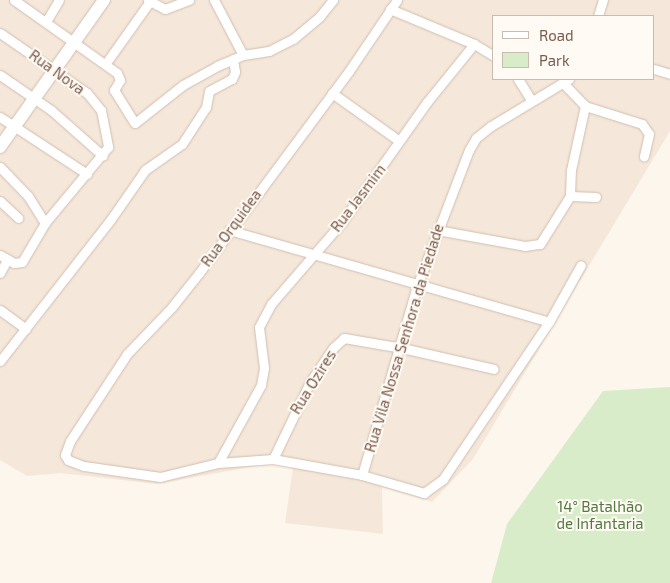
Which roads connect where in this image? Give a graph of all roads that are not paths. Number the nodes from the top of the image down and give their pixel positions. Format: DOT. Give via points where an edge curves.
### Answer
graph roads {
  1 [pos="14,0"];
  2 [pos="59,0"];
  3 [pos="104,0"];
  4 [pos="189,0"];
  5 [pos="214,0"];
  6 [pos="333,0"];
  7 [pos="397,0"];
  8 [pos="603,0"];
  9 [pos="149,1"];
  10 [pos="390,10"];
  11 [pos="598,15"];
  12 [pos="47,20"];
  13 [pos="0,33"];
  14 [pos="76,41"];
  15 [pos="474,44"];
  16 [pos="243,55"];
  17 [pos="492,55"];
  18 [pos="233,59"];
  19 [pos="106,63"];
  20 [pos="55,69"];
  21 [pos="655,69"];
  22 [pos="670,74"];
  23 [pos="0,76"];
  24 [pos="519,80"];
  25 [pos="566,82"];
  26 [pos="332,93"];
  27 [pos="35,99"];
  28 [pos="532,101"];
  29 [pos="585,106"];
  30 [pos="0,117"];
  31 [pos="15,128"];
  32 [pos="398,140"];
  33 [pos="0,147"];
  34 [pos="105,153"];
  35 [pos="644,156"];
  36 [pos="0,167"];
  37 [pos="87,174"];
  38 [pos="570,196"];
  39 [pos="596,196"];
  40 [pos="0,201"];
  41 [pos="18,218"];
  42 [pos="45,223"];
  43 [pos="229,230"];
  44 [pos="437,230"];
  45 [pos="315,254"];
  46 [pos="4,258"];
  47 [pos="581,264"];
  48 [pos="0,274"];
  49 [pos="417,286"];
  50 [pos="0,310"];
  51 [pos="550,322"];
  52 [pos="26,329"];
  53 [pos="402,348"];
  54 [pos="1,359"];
  55 [pos="494,369"];
  56 [pos="273,460"];
  57 [pos="218,463"];
  58 [pos="362,475"];
  1 -- 12 [label="street"];
  2 -- 12 [label="street"];
  3 -- 14 [label="street"];
  4 -- 9 [label="street" via="165,9"];
  5 -- 16 [label="street"];
  6 -- 16 [label="street" via="320,16 286,43"];
  7 -- 10 [label="street, Rua Orquidea"];
  8 -- 11 [label="street"];
  9 -- 19 [label="street"];
  10 -- 15 [label="street"];
  10 -- 26 [label="street, Rua Orquidea"];
  12 -- 14 [label="street"];
  13 -- 20 [label="street, Rua Nova"];
  14 -- 19 [label="street"];
  14 -- 20 [label="street"];
  15 -- 17 [label="street"];
  15 -- 32 [label="street, Rua Jasmim"];
  16 -- 18 [label="street"];
  18 -- 19 [label="street" via="183,85 135,123 115,92 120,78"];
  18 -- 52 [label="street" via="235,72 232,79 209,91 206,108 182,144 145,170"];
  20 -- 27 [label="street"];
  20 -- 34 [label="street, Rua Nova" via="97,104 104,117"];
  21 -- 22 [label="street"];
  23 -- 27 [label="street"];
  24 -- 28 [label="street"];
  25 -- 28 [label="street, Rua Vila Nossa Senhora da Piedade"];
  25 -- 29 [label="street"];
  26 -- 32 [label="street"];
  26 -- 43 [label="street, Rua Orquidea"];
  27 -- 31 [label="street"];
  27 -- 34 [label="street"];
  28 -- 44 [label="street, Rua Vila Nossa Senhora da Piedade" via="476,138 460,168"];
  29 -- 35 [label="street" via="642,124 649,134"];
  29 -- 38 [label="street" via="571,170"];
  30 -- 31 [label="street"];
  31 -- 33 [label="street"];
  31 -- 37 [label="street"];
  32 -- 45 [label="street, Rua Jasmim" via="368,188"];
  34 -- 37 [label="street"];
  36 -- 42 [label="street" via="28,196"];
  37 -- 42 [label="street"];
  38 -- 39 [label="street"];
  38 -- 44 [label="street" via="540,244 525,246"];
  40 -- 41 [label="street"];
  42 -- 46 [label="street" via="20,263"];
  43 -- 45 [label="street"];
  43 -- 57 [label="street, Rua Orquidea" via="172,307 128,354 70,441 65,455 76,464 145,477 174,476"];
  44 -- 49 [label="street, Rua Vila Nossa Senhora da Piedade"];
  45 -- 49 [label="street"];
  45 -- 57 [label="street, Rua Jasmim" via="272,303 261,321 258,339 264,368 261,385"];
  46 -- 48 [label="street"];
  47 -- 51 [label="street"];
  49 -- 51 [label="street"];
  49 -- 53 [label="street, Rua Vila Nossa Senhora da Piedade"];
  50 -- 52 [label="street"];
  51 -- 58 [label="street" via="443,480 424,493"];
  52 -- 54 [label="street"];
  53 -- 55 [label="street, Rua Ozires"];
  53 -- 56 [label="street, Rua Ozires" via="358,339 338,342 296,406"];
  53 -- 58 [label="street, Rua Vila Nossa Senhora da Piedade"];
  56 -- 57 [label="street"];
  56 -- 58 [label="street"];
}
